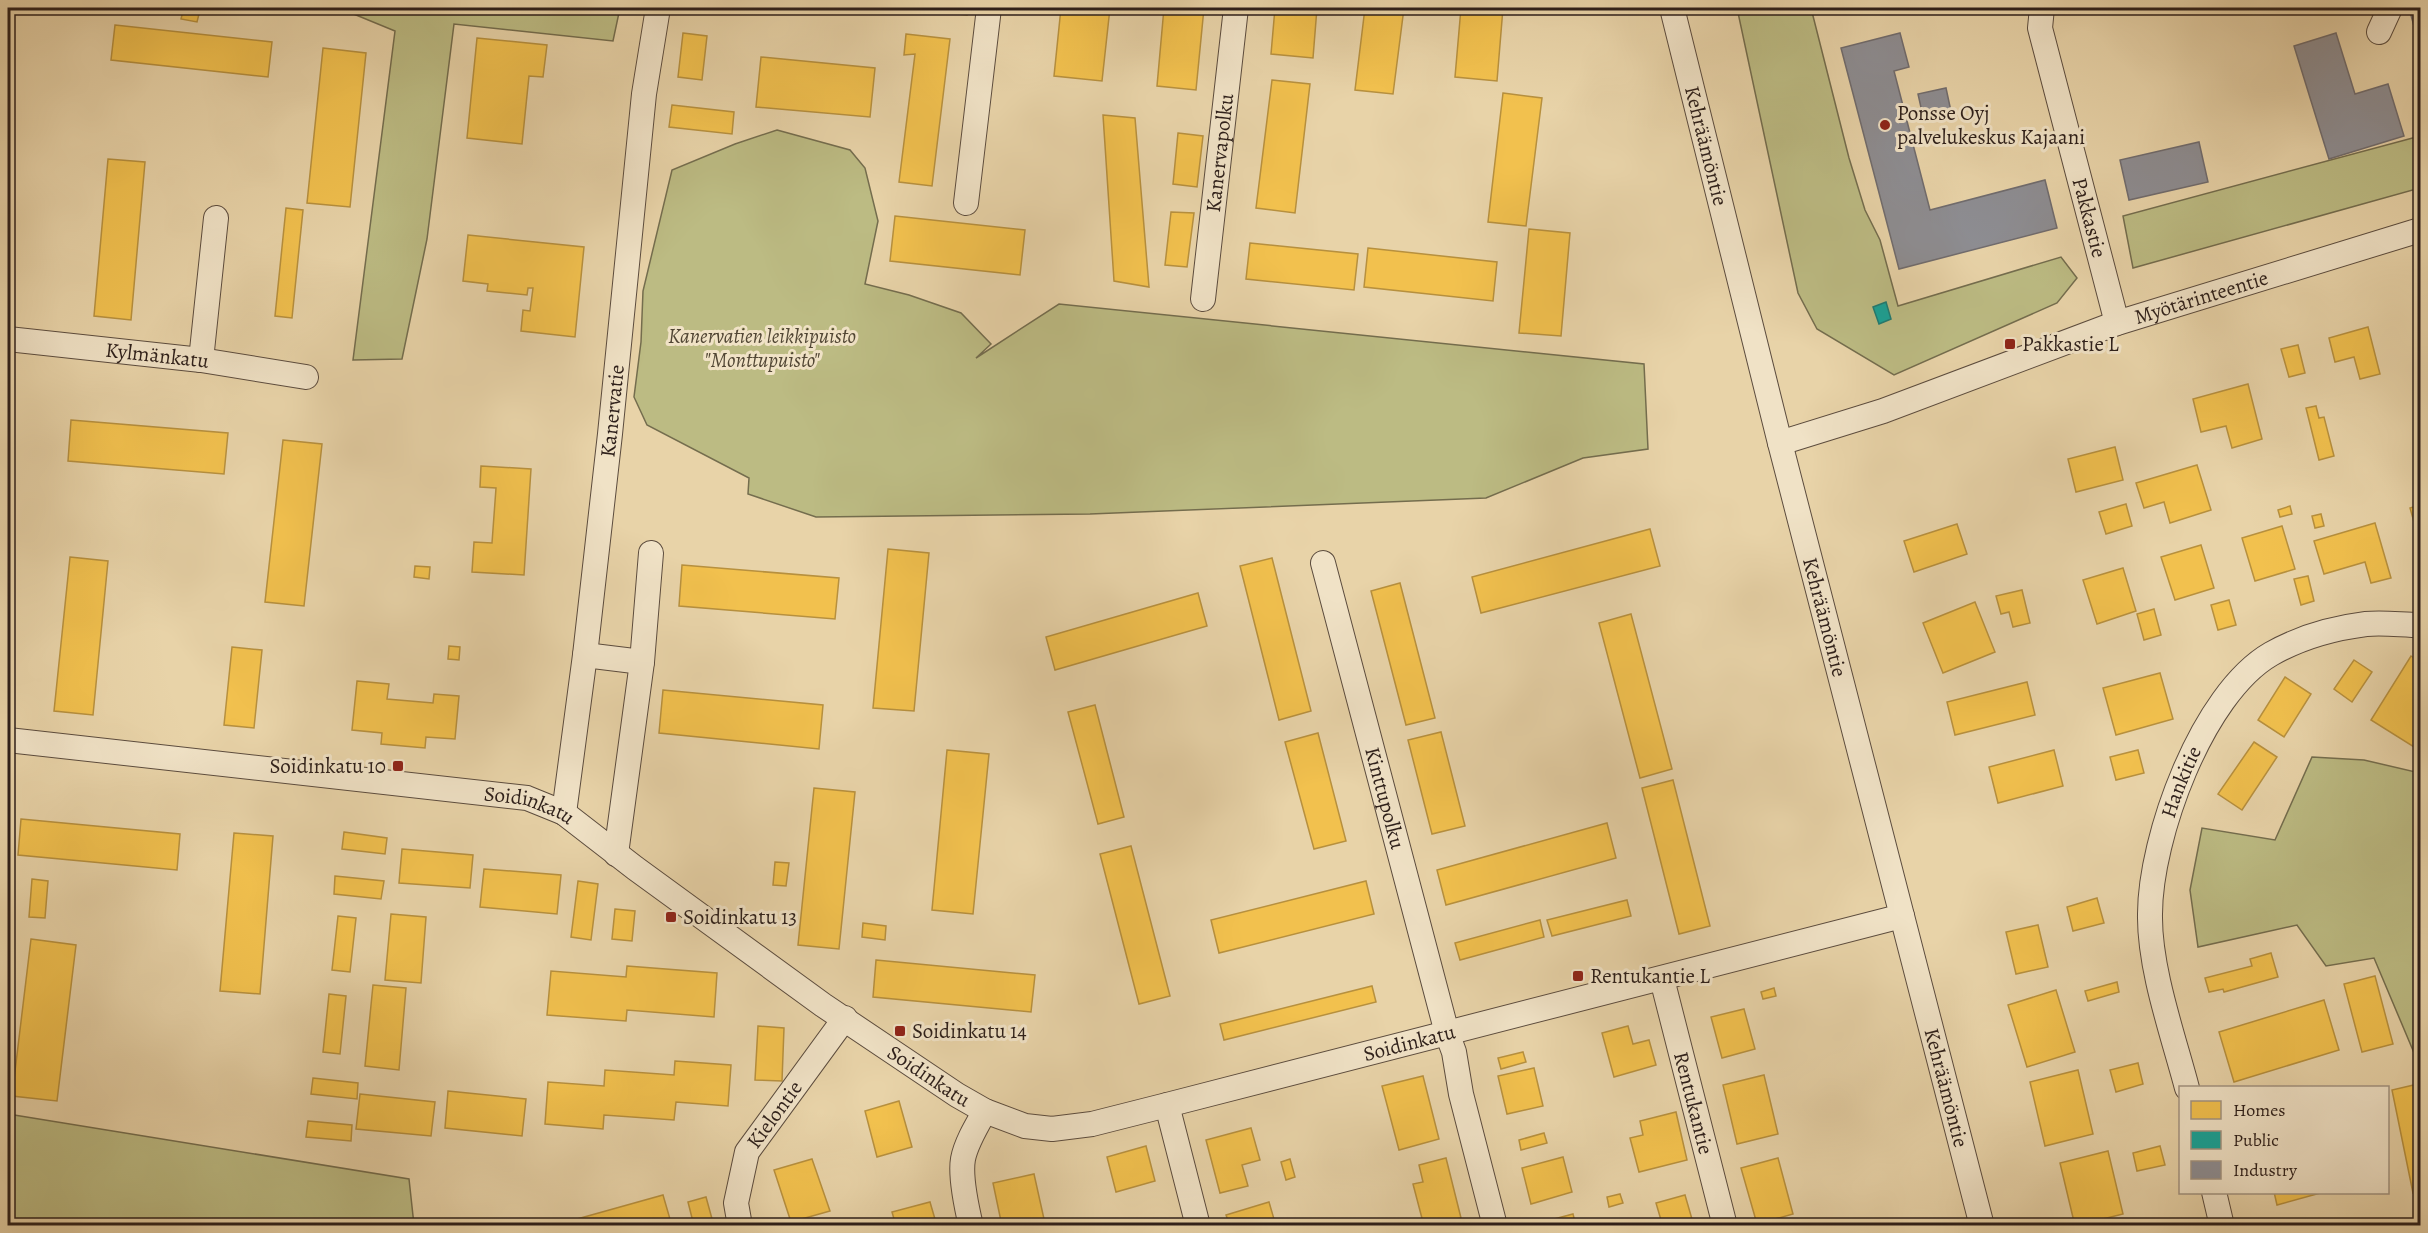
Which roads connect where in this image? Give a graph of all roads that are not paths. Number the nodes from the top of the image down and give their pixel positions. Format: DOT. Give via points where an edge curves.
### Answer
graph roads {
  1 [pos="658,8"];
  2 [pos="989,8"];
  3 [pos="1236,8"];
  4 [pos="1672,8"];
  5 [pos="2042,8"];
  6 [pos="2390,8"];
  7 [pos="2379,32"];
  8 [pos="966,203"];
  9 [pos="216,218"];
  10 [pos="2421,230"];
  11 [pos="1203,299"];
  12 [pos="2117,322"];
  13 [pos="8,339"];
  14 [pos="201,360"];
  15 [pos="306,377"];
  16 [pos="1780,443"];
  17 [pos="651,553"];
  18 [pos="1323,563"];
  19 [pos="2421,625"];
  20 [pos="585,654"];
  21 [pos="642,662"];
  22 [pos="8,741"];
  23 [pos="564,813"];
  24 [pos="616,854"];
  25 [pos="1902,916"];
  26 [pos="1662,980"];
  27 [pos="845,1018"];
  28 [pos="1447,1033"];
  29 [pos="2186,1086"];
  30 [pos="1167,1105"];
  31 [pos="985,1111"];
  32 [pos="2214,1194"];
  33 [pos="740,1226"];
  34 [pos="971,1226"];
  35 [pos="1198,1226"];
  36 [pos="1495,1226"];
  37 [pos="1725,1226"];
  38 [pos="1982,1226"];
  39 [pos="2222,1226"];
  1 -- 20 [label="street, Kanervatie" via="644,94"];
  2 -- 8 [label="street"];
  3 -- 11 [label="street, Kanervapolku"];
  4 -- 16 [label="street, Kehräämöntie"];
  5 -- 12 [label="street, Pakkastie" via="2040,28"];
  6 -- 7 [label="street"];
  9 -- 14 [label="street"];
  10 -- 12 [label="street, Myötärinteentie"];
  12 -- 16 [label="street, Myötärinteentie" via="1883,411"];
  13 -- 14 [label="street, Kylmänkatu"];
  14 -- 15 [label="street, Kylmänkatu"];
  16 -- 25 [label="street, Kehräämöntie"];
  17 -- 21 [label="street"];
  18 -- 28 [label="street, Kinttupolku"];
  19 -- 29 [label="street, Hankitie" via="2367,624 2307,638 2271,654 2227,694 2199,742 2164,832 2150,915 2155,963"];
  20 -- 21 [label="street"];
  20 -- 23 [label="street, Kanervatie"];
  21 -- 24 [label="street"];
  22 -- 23 [label="street, Soidinkatu" via="527,798"];
  23 -- 24 [label="street, Soidinkatu"];
  24 -- 27 [label="street, Soidinkatu"];
  25 -- 26 [label="street, Soidinkatu"];
  25 -- 38 [label="street, Kehräämöntie"];
  26 -- 28 [label="street, Soidinkatu"];
  26 -- 37 [label="street, Rentukantie"];
  27 -- 31 [label="street, Soidinkatu"];
  27 -- 33 [label="street, Kielontie" via="747,1152 736,1203"];
  28 -- 30 [label="street, Soidinkatu"];
  28 -- 36 [label="street"];
  30 -- 31 [label="street, Soidinkatu" via="1092,1124 1052,1129 1025,1126"];
  30 -- 35 [label="street"];
  31 -- 34 [label="street" via="963,1159"];
  32 -- 39 [label="street"];
}
